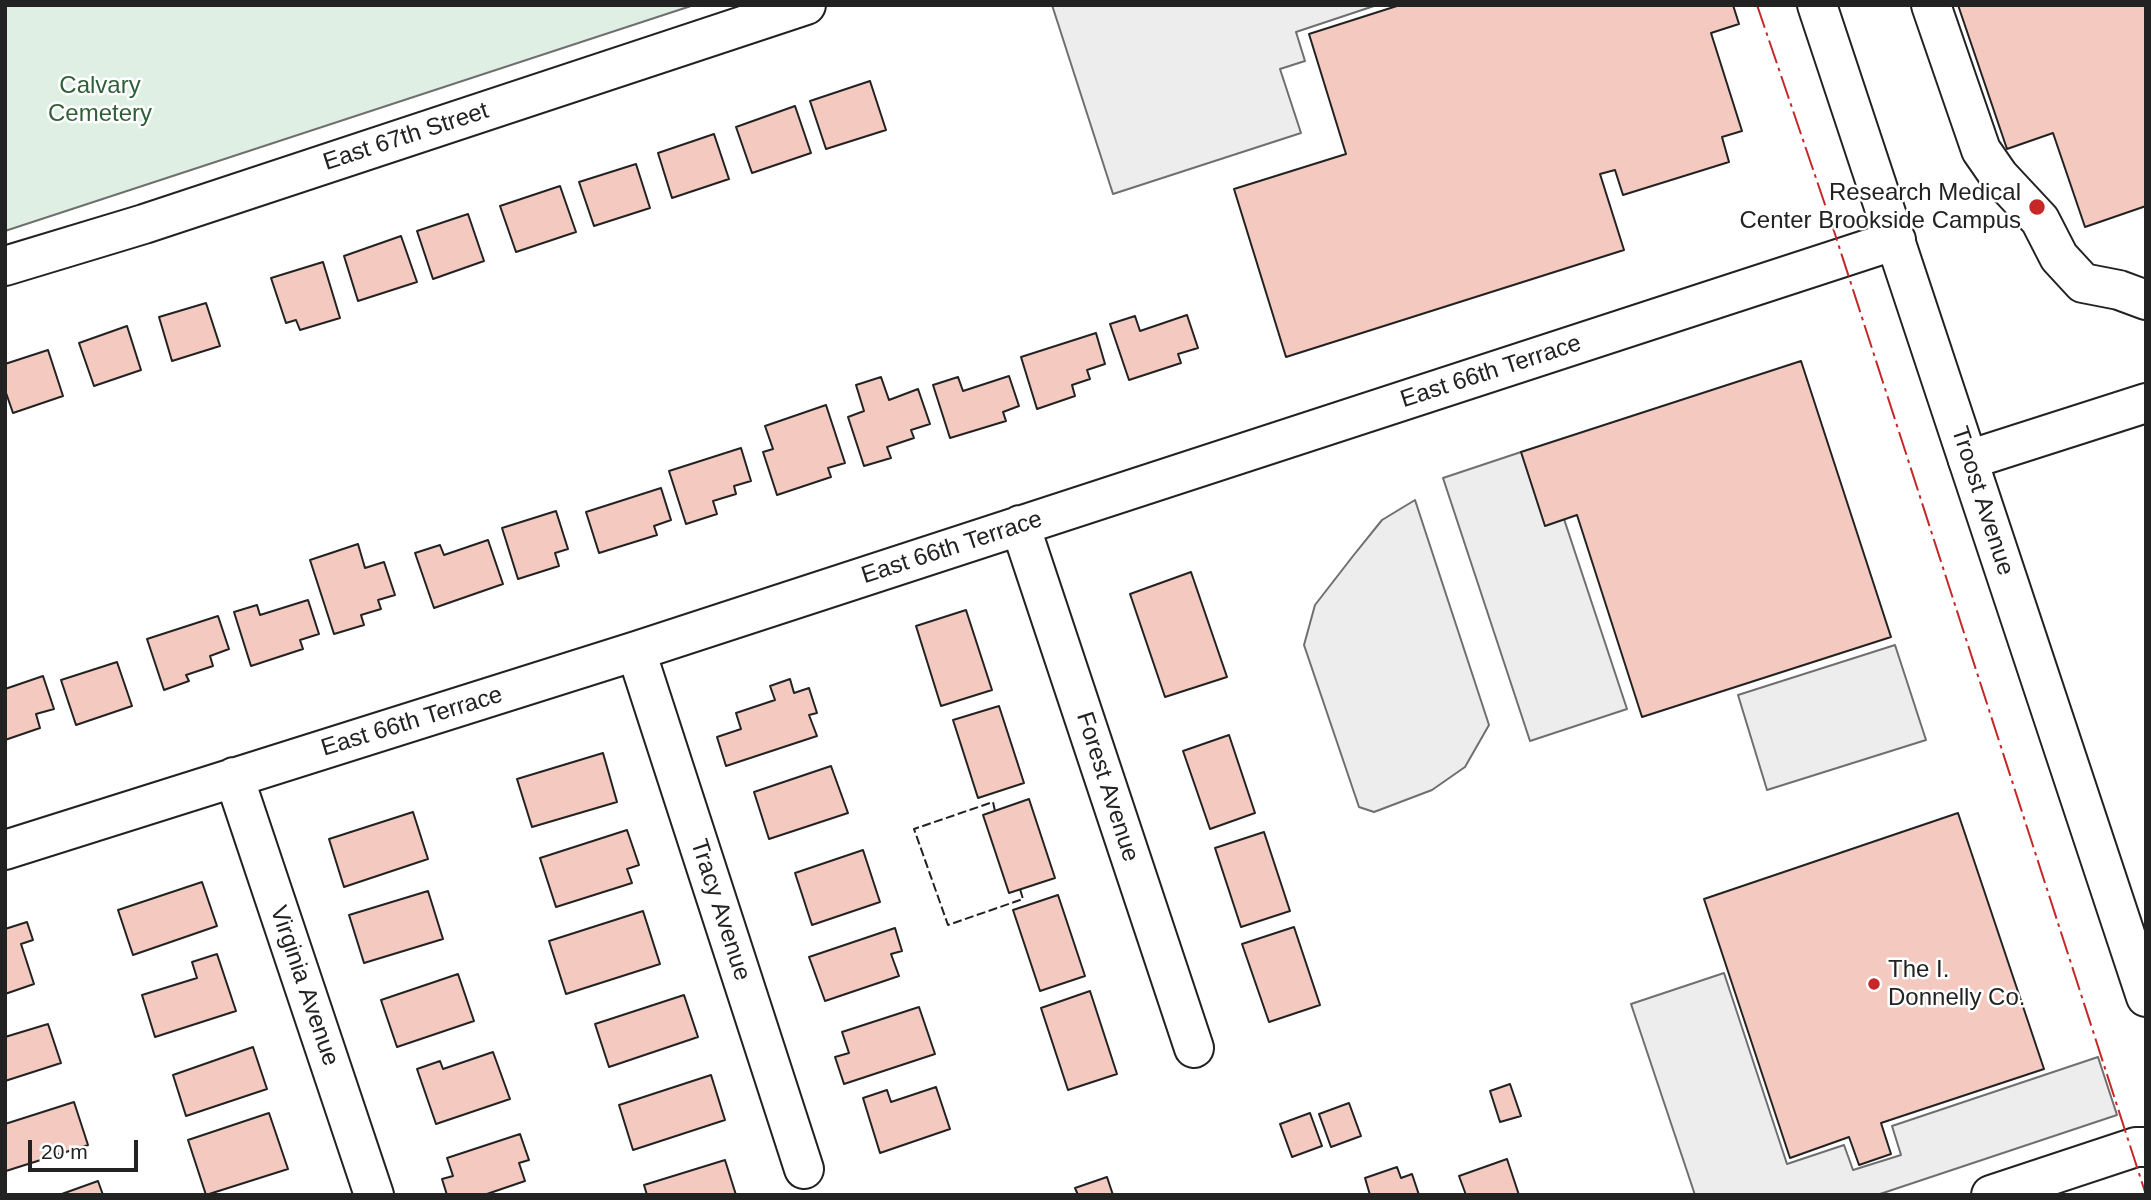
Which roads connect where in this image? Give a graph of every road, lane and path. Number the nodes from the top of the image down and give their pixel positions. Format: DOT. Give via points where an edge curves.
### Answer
graph roads {
  1 [pos="806,5"];
  2 [pos="1817,5"];
  3 [pos="1931,5"];
  4 [pos="1896,240"];
  5 [pos="5,266"];
  6 [pos="2146,300"];
  7 [pos="2146,403"];
  8 [pos="1968,460"];
  9 [pos="1020,525"];
  10 [pos="636,652"];
  11 [pos="234,777"];
  12 [pos="5,850"];
  13 [pos="2146,997"];
  14 [pos="1194,1048"];
  15 [pos="2146,1147"];
  16 [pos="804,1169"];
  17 [pos="374,1195"];
  18 [pos="1991,1195"];
  1 -- 5 [label="street, East 67th Street"];
  2 -- 4 [label="street, Troost Avenue"];
  3 -- 6 [label="street" via="1981,150 1999,176 2040,220 2059,257 2083,283"];
  4 -- 8 [label="street, Troost Avenue"];
  4 -- 9 [label="street, East 66th Terrace"];
  7 -- 8 [label="street"];
  8 -- 13 [label="street, Troost Avenue"];
  9 -- 10 [label="street, East 66th Terrace"];
  9 -- 14 [label="street, Forest Avenue"];
  10 -- 11 [label="street, East 66th Terrace"];
  10 -- 16 [label="street, Tracy Avenue"];
  11 -- 12 [label="street, East 66th Terrace"];
  11 -- 17 [label="street, Virginia Avenue"];
  15 -- 18 [label="street"];
}
